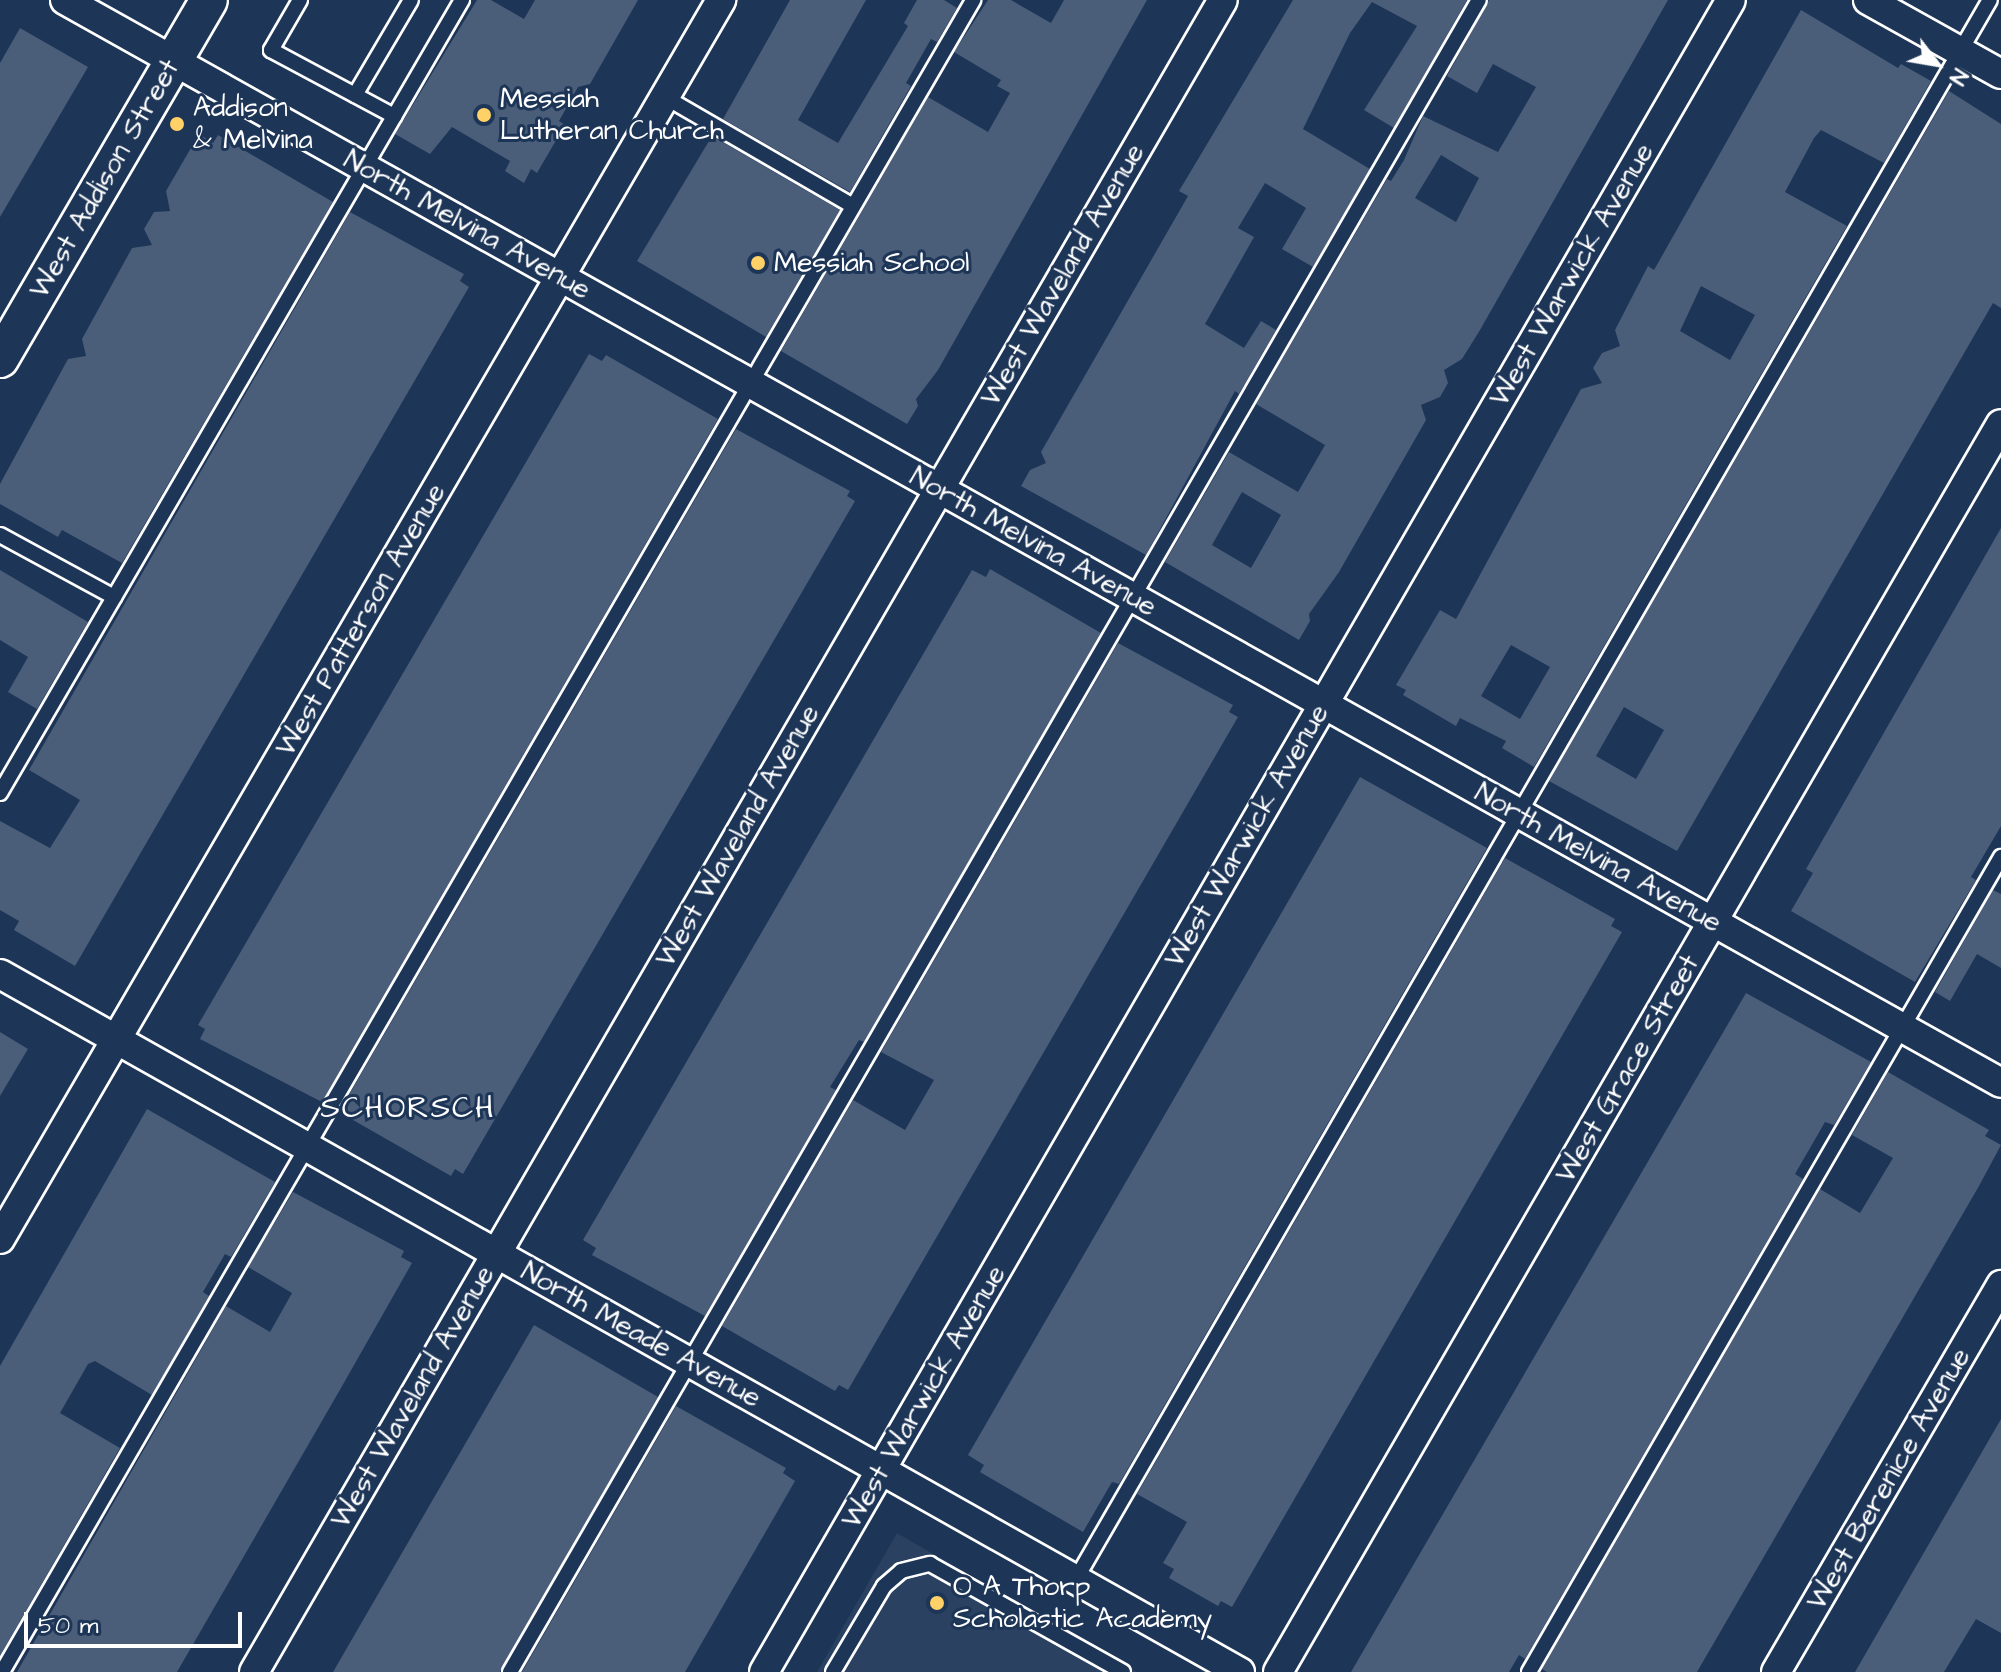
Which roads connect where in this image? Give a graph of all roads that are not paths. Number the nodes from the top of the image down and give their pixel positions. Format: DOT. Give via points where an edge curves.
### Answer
graph roads {
  1 [pos="65,0"];
  2 [pos="209,0"];
  3 [pos="300,0"];
  4 [pos="411,0"];
  5 [pos="462,0"];
  6 [pos="721,0"];
  7 [pos="973,0"];
  8 [pos="1223,0"];
  9 [pos="1479,0"];
  10 [pos="1731,0"];
  11 [pos="1868,0"];
  12 [pos="1990,0"];
  13 [pos="1960,51"];
  14 [pos="174,61"];
  15 [pos="2001,74"];
  16 [pos="355,95"];
  17 [pos="665,97"];
  18 [pos="394,116"];
  19 [pos="364,168"];
  20 [pos="853,206"];
  21 [pos="560,277"];
  22 [pos="0,359"];
  23 [pos="750,383"];
  24 [pos="2001,424"];
  25 [pos="939,489"];
  26 [pos="0,535"];
  27 [pos="114,597"];
  28 [pos="1133,598"];
  29 [pos="1323,704"];
  30 [pos="0,793"];
  31 [pos="1519,814"];
  32 [pos="2001,857"];
  33 [pos="1713,922"];
  34 [pos="0,974"];
  35 [pos="1902,1028"];
  36 [pos="116,1040"];
  37 [pos="2001,1083"];
  38 [pos="307,1147"];
  39 [pos="0,1239"];
  40 [pos="496,1254"];
  41 [pos="2001,1285"];
  42 [pos="690,1362"];
  43 [pos="881,1470"];
  44 [pos="1076,1579"];
  45 [pos="2,1672"];
  46 [pos="254,1672"];
  47 [pos="510,1672"];
  48 [pos="764,1672"];
  49 [pos="833,1672"];
  50 [pos="1123,1672"];
  51 [pos="1240,1672"];
  52 [pos="1278,1672"];
  53 [pos="1529,1672"];
  54 [pos="1776,1672"];
  1 -- 14 [label="street, North Melvina Avenue"];
  2 -- 14 [label="street, West Addison Street"];
  3 -- 16 [label="lane" via="271,50"];
  4 -- 16 [label="lane"];
  5 -- 18 [label="lane"];
  6 -- 17 [label="street, West Patterson Avenue"];
  7 -- 20 [label="lane"];
  8 -- 25 [label="street, West Waveland Avenue"];
  9 -- 28 [label="lane"];
  10 -- 29 [label="street, West Warwick Avenue"];
  11 -- 13 [label="street"];
  12 -- 13 [label="lane"];
  13 -- 15 [label="street"];
  13 -- 31 [label="lane"];
  14 -- 19 [label="street, North Melvina Avenue"];
  14 -- 22 [label="street, West Addison Street"];
  16 -- 18 [label="lane"];
  17 -- 20 [label="lane"];
  17 -- 21 [label="street, West Patterson Avenue"];
  18 -- 19 [label="lane"];
  19 -- 21 [label="street, North Melvina Avenue"];
  19 -- 27 [label="lane"];
  20 -- 23 [label="lane"];
  21 -- 23 [label="street, North Melvina Avenue"];
  21 -- 36 [label="street, West Patterson Avenue"];
  23 -- 25 [label="street, North Melvina Avenue"];
  23 -- 38 [label="lane"];
  24 -- 33 [label="street, West Grace Street"];
  25 -- 28 [label="street, North Melvina Avenue"];
  25 -- 40 [label="street, West Waveland Avenue"];
  26 -- 27 [label="lane"];
  27 -- 30 [label="lane"];
  28 -- 29 [label="street, North Melvina Avenue"];
  28 -- 42 [label="lane"];
  29 -- 31 [label="street, North Melvina Avenue"];
  29 -- 43 [label="street, West Warwick Avenue"];
  31 -- 33 [label="street, North Melvina Avenue"];
  31 -- 44 [label="lane"];
  32 -- 35 [label="lane"];
  33 -- 35 [label="street, North Melvina Avenue"];
  33 -- 52 [label="street, West Grace Street"];
  34 -- 36 [label="street, North Meade Avenue"];
  35 -- 37 [label="street, North Melvina Avenue"];
  35 -- 53 [label="lane"];
  36 -- 38 [label="street, North Meade Avenue"];
  36 -- 39 [label="street, West Patterson Avenue"];
  38 -- 40 [label="street, North Meade Avenue"];
  38 -- 45 [label="lane"];
  40 -- 42 [label="street, North Meade Avenue"];
  40 -- 46 [label="street, West Waveland Avenue"];
  41 -- 54 [label="street, West Berenice Avenue"];
  42 -- 43 [label="street, North Meade Avenue"];
  42 -- 47 [label="lane"];
  43 -- 44 [label="street, North Meade Avenue"];
  43 -- 48 [label="street, West Warwick Avenue"];
  44 -- 51 [label="street, North Meade Avenue"];
  49 -- 50 [label="lane" via="884,1586 901,1571 930,1564"];
}
